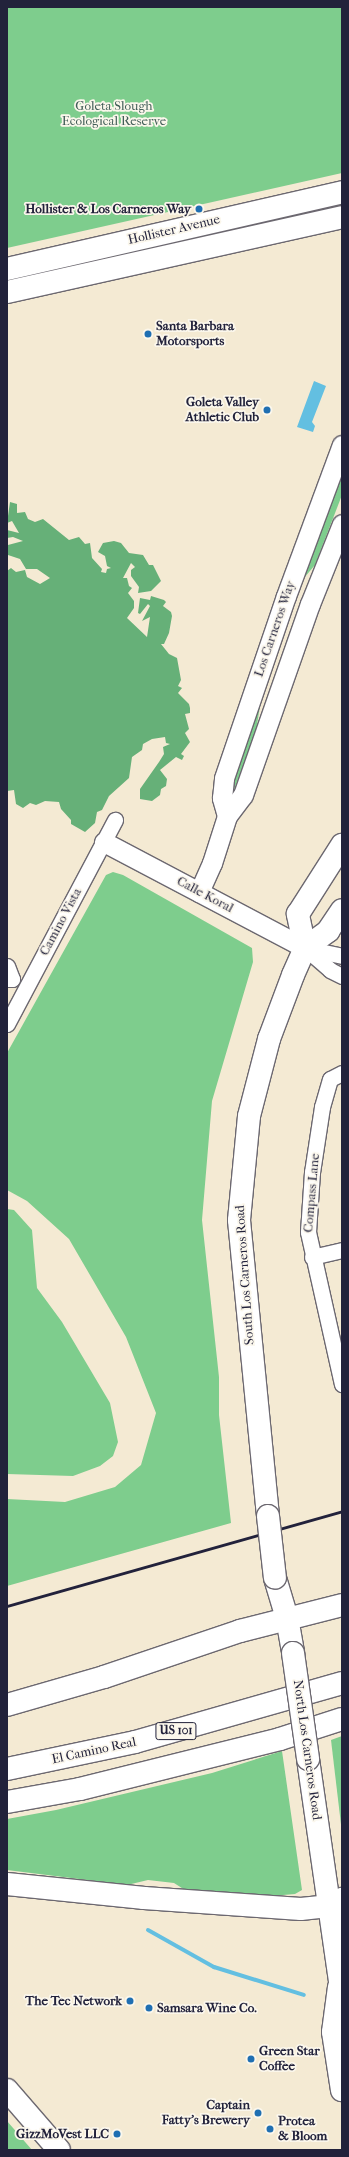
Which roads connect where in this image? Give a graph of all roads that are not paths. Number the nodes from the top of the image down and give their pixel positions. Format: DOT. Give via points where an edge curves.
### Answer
graph roads {
  1 [pos="342,192"];
  2 [pos="342,217"];
  3 [pos="7,269"];
  4 [pos="7,292"];
  5 [pos="342,445"];
  6 [pos="342,524"];
  7 [pos="286,596"];
  8 [pos="310,604"];
  9 [pos="227,816"];
  10 [pos="115,820"];
  11 [pos="104,842"];
  12 [pos="342,845"];
  13 [pos="199,892"];
  14 [pos="342,910"];
  15 [pos="305,948"];
  16 [pos="342,956"];
  17 [pos="9,975"];
  18 [pos="342,976"];
  19 [pos="26,987"];
  20 [pos="7,1024"];
  21 [pos="338,1073"];
  22 [pos="342,1250"];
  23 [pos="312,1257"];
  24 [pos="342,1384"];
  25 [pos="268,1516"];
  26 [pos="342,1605"];
  27 [pos="287,1618"];
  28 [pos="342,1683"];
  29 [pos="7,1705"];
  30 [pos="342,1719"];
  31 [pos="7,1769"];
  32 [pos="7,1802"];
  33 [pos="7,1884"];
  34 [pos="335,1902"];
  35 [pos="340,1992"];
  36 [pos="7,2090"];
  37 [pos="342,2090"];
  38 [pos="7,2110"];
  39 [pos="40,2150"];
  40 [pos="59,2150"];
  1 -- 3 [label="main road, Hollister Avenue"];
  2 -- 4 [label="main road, Hollister Avenue"];
  5 -- 7 [label="street, Los Carneros Way"];
  6 -- 8 [label="street, Los Carneros Way"];
  7 -- 8 [label="street"];
  7 -- 9 [label="street, Los Carneros Way" via="224,778 222,798"];
  8 -- 9 [label="street, Los Carneros Way" via="243,795"];
  9 -- 13 [label="street, Los Carneros Way" via="212,863"];
  10 -- 11 [label="street, Camino Vista"];
  11 -- 13 [label="street, Calle Koral"];
  11 -- 19 [label="street, Camino Vista"];
  12 -- 15 [label="main road" via="298,914"];
  13 -- 15 [label="street, Calle Koral"];
  14 -- 15 [label="main road" via="328,931"];
  15 -- 16 [label="street, Calle Koral"];
  15 -- 18 [label="street, Calle Koral" via="330,970"];
  15 -- 25 [label="main road, South Los Carneros Road" via="269,1039 249,1116 239,1220"];
  17 -- 19 [label="street"];
  19 -- 20 [label="street, Camino Vista"];
  21 -- 23 [label="street, Compass Lane" via="330,1079 322,1107 312,1172 308,1232"];
  22 -- 23 [label="street"];
  23 -- 24 [label="street, Compass Lane"];
  25 -- 27 [label="main road, North Los Carneros Road, bridge" via="275,1578"];
  26 -- 27 [label="main road"];
  27 -- 29 [label="main road" via="104,1677"];
  27 -- 34 [label="main road, North Los Carneros Road, bridge" via="308,1759"];
  28 -- 31 [label="main road, El Camino Real / US 101" via="135,1742"];
  30 -- 32 [label="main road, US 101" via="280,1739 80,1789"];
  33 -- 34 [label="main road" via="144,1898 302,1909"];
  34 -- 35 [label="main road, North Los Carneros Road"];
  35 -- 37 [label="main road, North Los Carneros Road" via="333,2032"];
  36 -- 40 [label="main road"];
  38 -- 39 [label="main road"];
}
